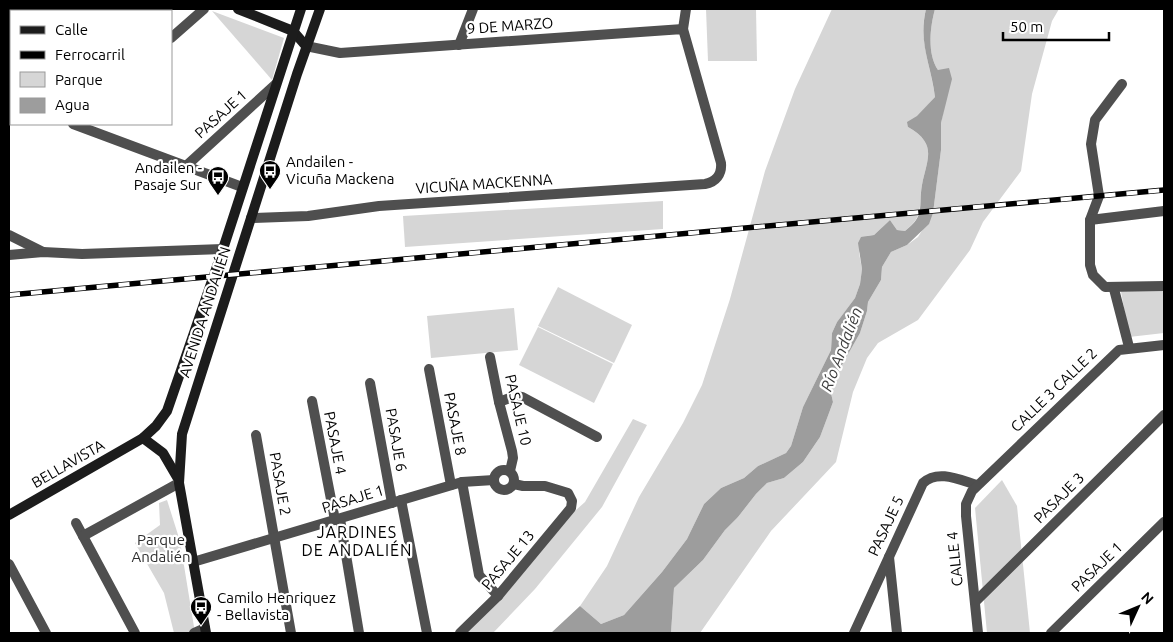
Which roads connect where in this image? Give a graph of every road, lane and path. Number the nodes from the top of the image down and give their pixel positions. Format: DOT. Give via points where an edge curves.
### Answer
graph roads {
  1 [pos="204,9"];
  2 [pos="238,9"];
  3 [pos="301,9"];
  4 [pos="320,9"];
  5 [pos="473,9"];
  6 [pos="686,9"];
  7 [pos="683,29"];
  8 [pos="293,31"];
  9 [pos="172,37"];
  10 [pos="459,45"];
  11 [pos="306,46"];
  12 [pos="276,84"];
  13 [pos="1122,84"];
  14 [pos="76,125"];
  15 [pos="186,166"];
  16 [pos="242,187"];
  17 [pos="1164,211"];
  18 [pos="251,218"];
  19 [pos="1090,220"];
  20 [pos="9,235"];
  21 [pos="223,249"];
  22 [pos="43,252"];
  23 [pos="9,255"];
  24 [pos="1164,286"];
  25 [pos="1114,289"];
  26 [pos="1164,345"];
  27 [pos="1129,347"];
  28 [pos="490,357"];
  29 [pos="429,369"];
  30 [pos="370,383"];
  31 [pos="312,401"];
  32 [pos="499,402"];
  33 [pos="1164,415"];
  34 [pos="256,435"];
  35 [pos="597,437"];
  36 [pos="143,438"];
  37 [pos="510,471"];
  38 [pos="494,480"];
  39 [pos="462,482"];
  40 [pos="179,483"];
  41 [pos="514,484"];
  42 [pos="977,485"];
  43 [pos="451,486"];
  44 [pos="396,502"];
  45 [pos="9,515"];
  46 [pos="337,519"];
  47 [pos="1164,522"];
  48 [pos="76,523"];
  49 [pos="83,536"];
  50 [pos="275,538"];
  51 [pos="889,556"];
  52 [pos="193,562"];
  53 [pos="9,564"];
  54 [pos="498,596"];
  55 [pos="975,602"];
  56 [pos="206,631"];
  57 [pos="46,633"];
  58 [pos="135,633"];
  59 [pos="194,633"];
  60 [pos="291,633"];
  61 [pos="359,633"];
  62 [pos="427,633"];
  63 [pos="460,633"];
  64 [pos="854,633"];
  65 [pos="898,633"];
  66 [pos="978,633"];
  67 [pos="1051,633"];
  1 -- 9 [label="street"];
  2 -- 8 [label="main road"];
  3 -- 8 [label="main road, AVENIDA ANDALIÉN"];
  4 -- 11 [label="main road, AVENIDA ANDALIÉN"];
  5 -- 10 [label="street"];
  6 -- 7 [label="street"];
  7 -- 10 [label="street, 9 DE MARZO"];
  7 -- 18 [label="street, VICUÑA MACKENNA" via="721,163 718,178 705,184"];
  8 -- 11 [label="main road"];
  8 -- 12 [label="main road, AVENIDA ANDALIÉN"];
  10 -- 11 [label="street, 9 DE MARZO" via="340,53"];
  11 -- 18 [label="main road, AVENIDA ANDALIÉN"];
  12 -- 15 [label="street, PASAJE 1"];
  12 -- 16 [label="main road, AVENIDA ANDALIÉN"];
  13 -- 19 [label="street" via="1095,120 1091,144 1099,196"];
  14 -- 15 [label="street"];
  15 -- 16 [label="street"];
  16 -- 21 [label="main road, AVENIDA ANDALIÉN"];
  17 -- 19 [label="street"];
  18 -- 40 [label="main road, AVENIDA ANDALIÉN" via="182,434"];
  19 -- 25 [label="street" via="1093,275 1099,283"];
  20 -- 22 [label="street"];
  21 -- 22 [label="street" via="82,254"];
  21 -- 36 [label="main road, AVENIDA ANDALIÉN" via="171,403 162,419"];
  22 -- 23 [label="street"];
  24 -- 25 [label="street"];
  25 -- 27 [label="street"];
  26 -- 27 [label="street, CALLE 3 CALLE 2"];
  27 -- 42 [label="street, CALLE 3 CALLE 2" via="1115,352"];
  28 -- 32 [label="street, PASAJE 10"];
  29 -- 43 [label="street, PASAJE 8"];
  30 -- 44 [label="street, PASAJE 6"];
  31 -- 46 [label="street, PASAJE 4"];
  32 -- 35 [label="street" via="522,396"];
  32 -- 37 [label="street, PASAJE 10" via="512,451"];
  33 -- 55 [label="street, PASAJE 3"];
  34 -- 50 [label="street, PASAJE 2"];
  36 -- 40 [label="main road" via="163,453 176,472"];
  36 -- 45 [label="main road, BELLAVISTA"];
  37 -- 38 [label="street, PASAJE 1" via="501,470"];
  37 -- 41 [label="street"];
  38 -- 39 [label="street, PASAJE 1"];
  38 -- 41 [label="street, PASAJE 1" via="502,489 509,489"];
  39 -- 43 [label="street, PASAJE 1"];
  39 -- 54 [label="street" via="479,575"];
  40 -- 49 [label="street"];
  40 -- 52 [label="main road, AVENIDA ANDALIÉN"];
  41 -- 54 [label="street, PASAJE 13" via="545,486 568,493 572,501 571,508"];
  42 -- 51 [label="street, PASAJE 5" via="942,476 928,479 920,489"];
  42 -- 55 [label="street, CALLE 4" via="965,510"];
  43 -- 44 [label="street, PASAJE 1"];
  44 -- 46 [label="street, PASAJE 1"];
  44 -- 62 [label="street, PASAJE 6"];
  46 -- 50 [label="street, PASAJE 1"];
  46 -- 61 [label="street"];
  47 -- 67 [label="street, PASAJE 1"];
  48 -- 49 [label="street"];
  49 -- 58 [label="street"];
  50 -- 52 [label="street, PASAJE 1"];
  50 -- 60 [label="street"];
  51 -- 64 [label="street, PASAJE 5"];
  51 -- 65 [label="street"];
  52 -- 56 [label="main road, AVENIDA ANDALIÉN"];
  53 -- 57 [label="street"];
  54 -- 63 [label="street, PASAJE 13"];
  55 -- 66 [label="street, CALLE 4"];
  56 -- 59 [label="street"];
}
